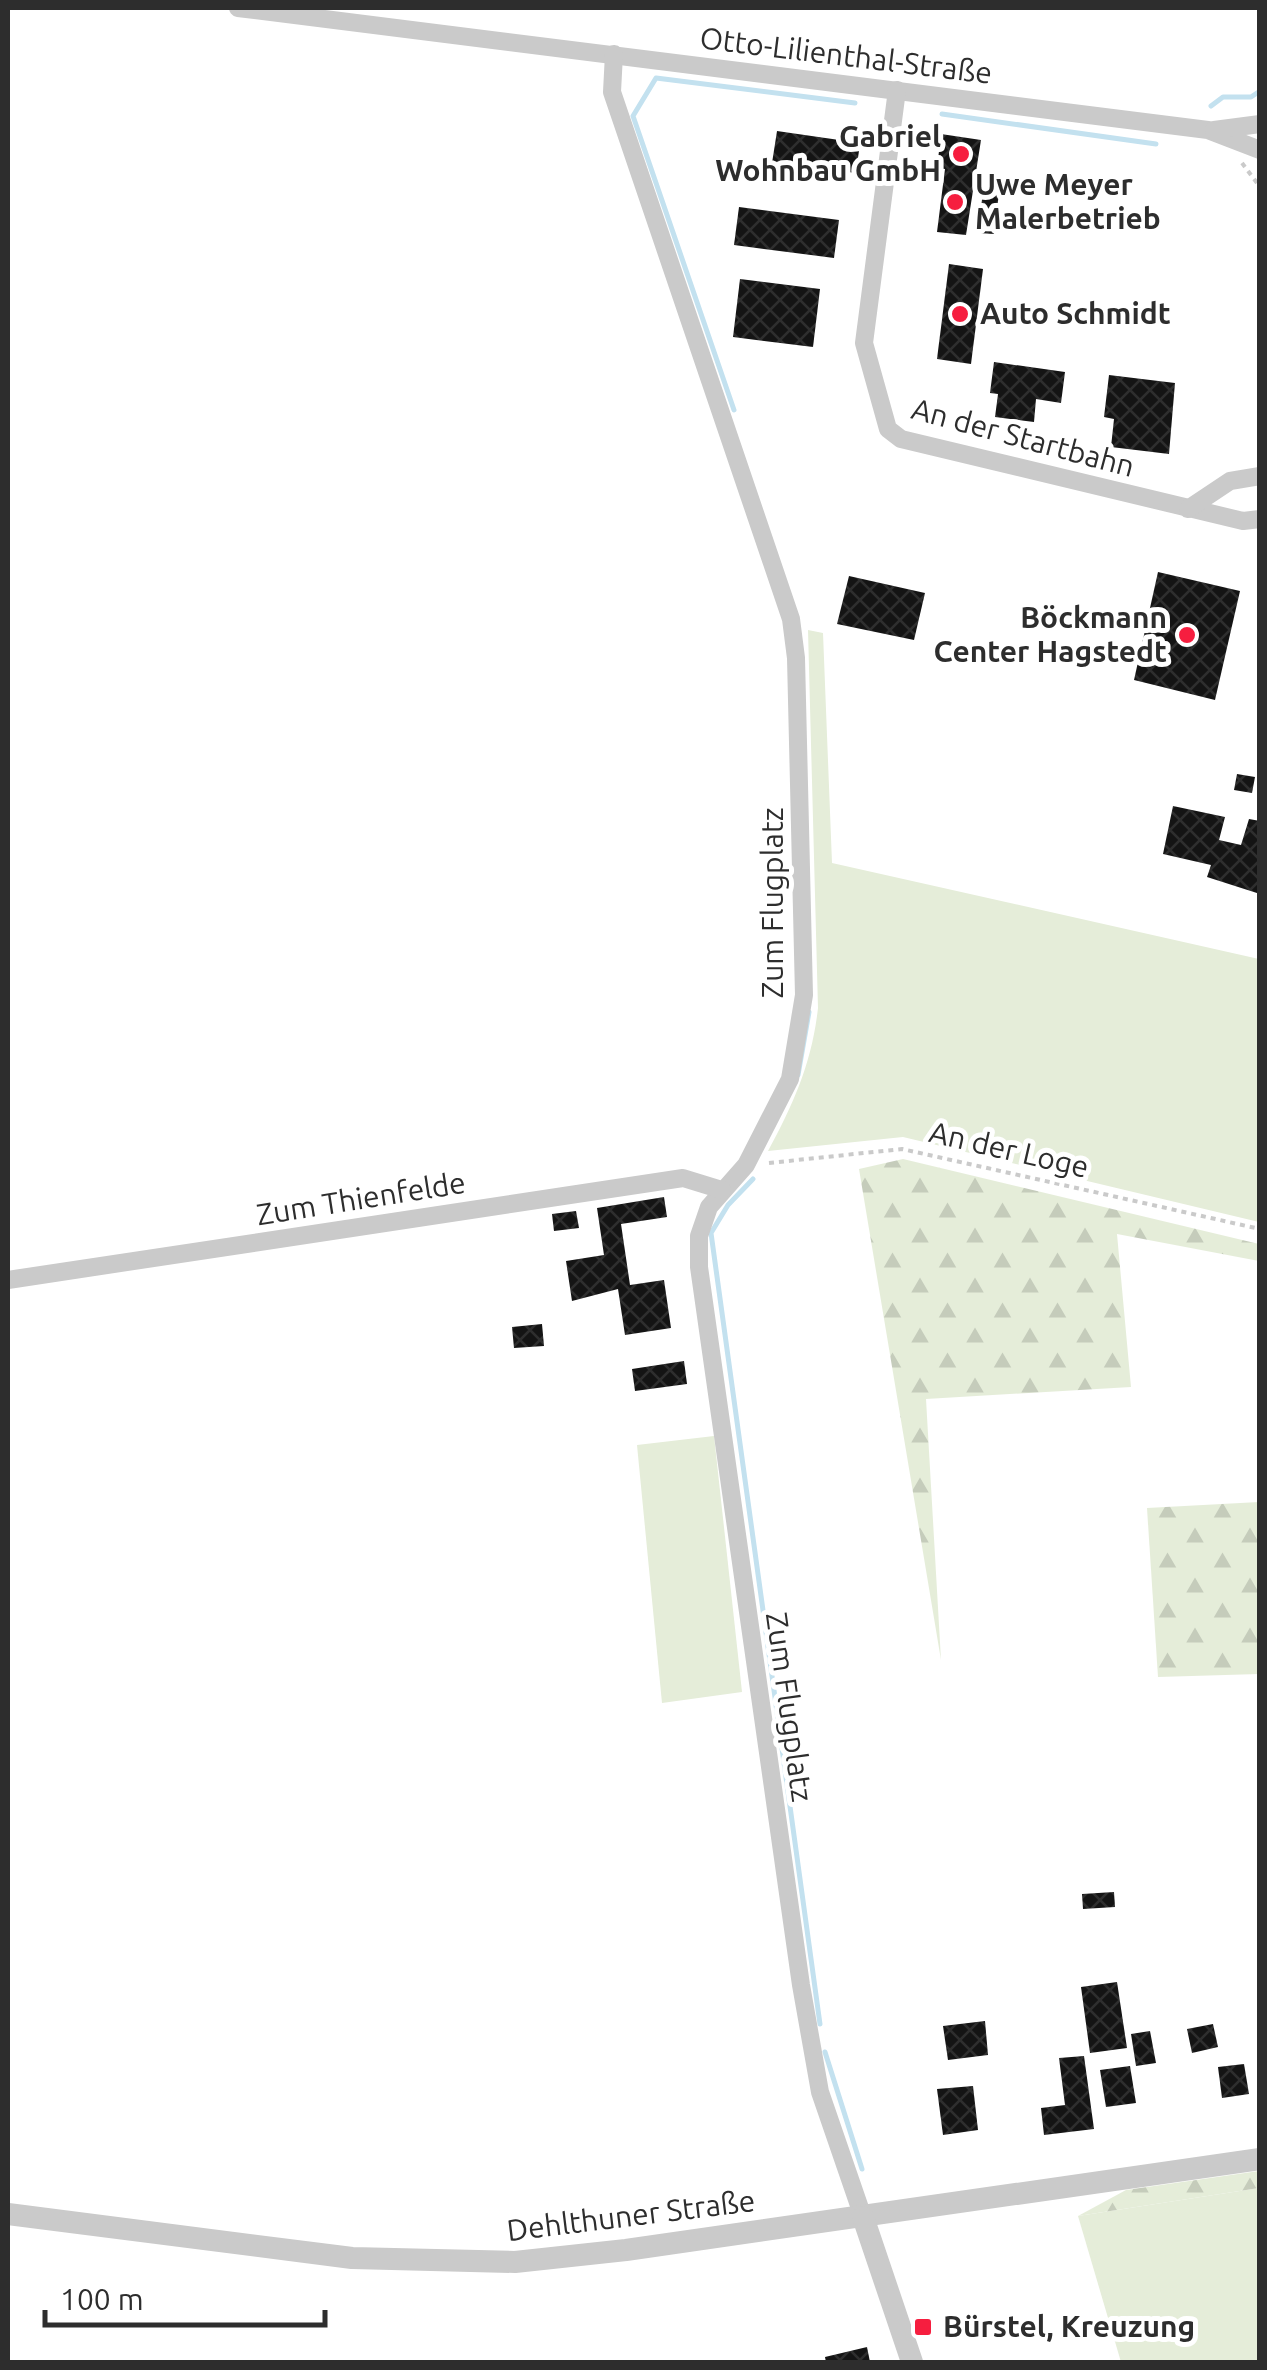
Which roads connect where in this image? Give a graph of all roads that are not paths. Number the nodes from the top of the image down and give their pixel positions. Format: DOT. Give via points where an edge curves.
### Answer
graph roads {
  1 [pos="238,8"];
  2 [pos="614,54"];
  3 [pos="897,90"];
  4 [pos="1260,124"];
  5 [pos="1208,130"];
  6 [pos="1260,150"];
  7 [pos="1260,476"];
  8 [pos="1188,508"];
  9 [pos="1260,519"];
  10 [pos="722,1190"];
  11 [pos="8,1280"];
  12 [pos="1260,2159"];
  13 [pos="8,2214"];
  14 [pos="863,2217"];
  15 [pos="912,2362"];
  1 -- 2 [label="street, Otto-Lilienthal-Straße"];
  2 -- 3 [label="street, Otto-Lilienthal-Straße"];
  2 -- 10 [label="street, Zum Flugplatz" via="612,92 795,645 804,995 790,1080 746,1165"];
  3 -- 5 [label="street, Otto-Lilienthal-Straße"];
  3 -- 8 [label="street, An der Startbahn" via="864,343 888,429 901,439"];
  4 -- 5 [label="street, Otto-Lilienthal-Straße"];
  5 -- 6 [label="street, Otto-Lilienthal-Straße"];
  7 -- 8 [label="street" via="1230,481"];
  8 -- 9 [label="street, An der Startbahn"];
  10 -- 11 [label="street, Zum Thienfelde" via="683,1178"];
  10 -- 14 [label="street, Zum Flugplatz" via="699,1236 699,1267 801,1985 820,2092"];
  12 -- 14 [label="street, Dehlthuner Straße"];
  13 -- 14 [label="street, Dehlthuner Straße" via="335,2256 469,2263 626,2250"];
  14 -- 15 [label="street"];
}
